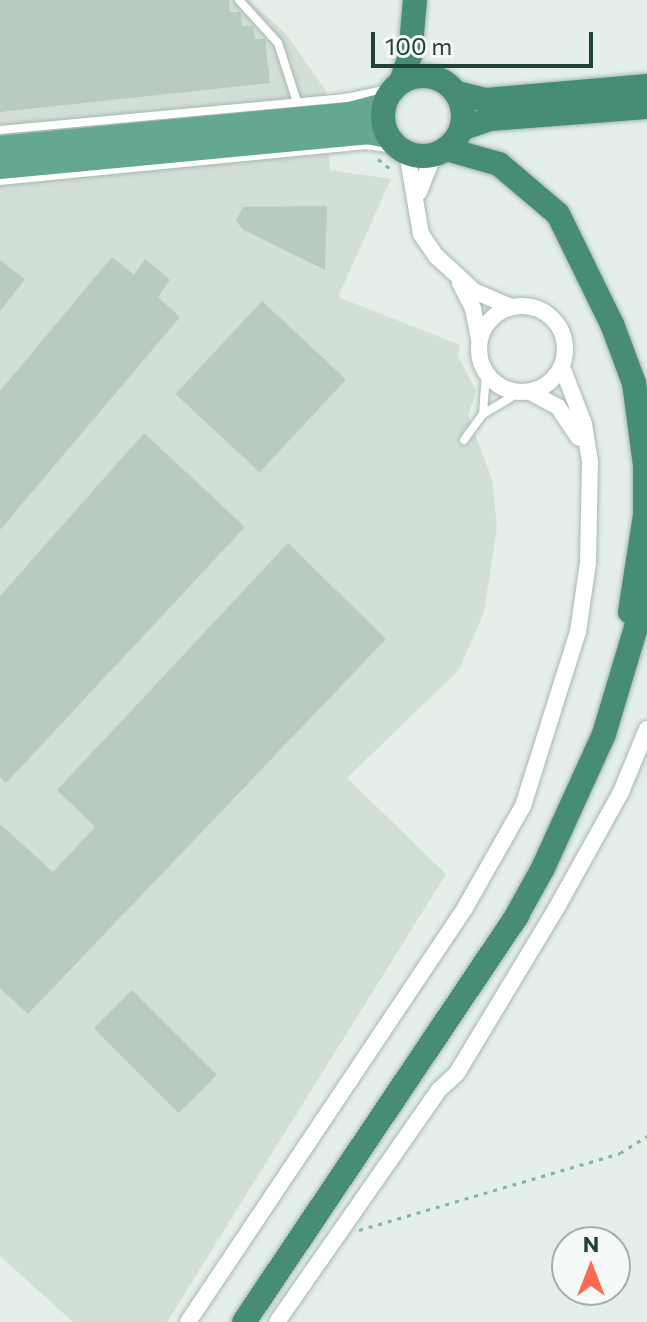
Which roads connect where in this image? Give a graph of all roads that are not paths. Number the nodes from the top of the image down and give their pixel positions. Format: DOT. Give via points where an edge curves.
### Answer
graph roads {
  1 [pos="239,0"];
  2 [pos="415,0"];
  3 [pos="647,86"];
  4 [pos="393,92"];
  5 [pos="457,93"];
  6 [pos="297,102"];
  7 [pos="647,107"];
  8 [pos="461,129"];
  9 [pos="0,130"];
  10 [pos="0,148"];
  11 [pos="440,152"];
  12 [pos="398,153"];
  13 [pos="0,167"];
  14 [pos="0,181"];
  15 [pos="417,201"];
  16 [pos="457,278"];
  17 [pos="511,307"];
  18 [pos="479,342"];
  19 [pos="562,367"];
  20 [pos="486,373"];
  21 [pos="525,392"];
  22 [pos="483,414"];
  23 [pos="464,440"];
  24 [pos="590,462"];
  25 [pos="647,590"];
  26 [pos="622,680"];
  27 [pos="647,729"];
  28 [pos="188,1322"];
  29 [pos="244,1322"];
  30 [pos="277,1322"];
  1 -- 6 [label="lane" via="278,43"];
  2 -- 4 [label="highway" via="410,56"];
  3 -- 5 [label="highway" via="486,100"];
  4 -- 5 [label="highway" via="438,78"];
  4 -- 6 [label="lane"];
  4 -- 10 [label="main road" via="350,114"];
  4 -- 12 [label="highway"];
  5 -- 8 [label="highway"];
  6 -- 9 [label="lane"];
  7 -- 8 [label="highway" via="490,119"];
  8 -- 11 [label="highway"];
  11 -- 12 [label="highway"];
  11 -- 15 [label="street"];
  11 -- 26 [label="highway" via="499,164 558,214 588,268 634,383 642,426 645,515"];
  12 -- 13 [label="main road" via="367,132"];
  12 -- 14 [label="lane" via="364,145"];
  12 -- 15 [label="street"];
  15 -- 16 [label="street" via="421,234"];
  16 -- 17 [label="street"];
  16 -- 18 [label="street" via="473,308"];
  17 -- 18 [label="street" via="490,319"];
  17 -- 19 [label="street" via="539,309 551,316 565,340"];
  18 -- 20 [label="street"];
  19 -- 21 [label="street" via="543,387"];
  19 -- 24 [label="street" via="584,424"];
  20 -- 21 [label="street" via="495,383"];
  20 -- 22 [label="lane"];
  21 -- 22 [label="lane"];
  21 -- 24 [label="street" via="558,407 573,424"];
  22 -- 23 [label="lane"];
  24 -- 28 [label="street" via="588,563 578,632 523,806 465,908"];
  25 -- 26 [label="highway"];
  26 -- 29 [label="highway" via="568,818 517,915"];
  27 -- 30 [label="street" via="606,818 457,1073 439,1090"];
}
